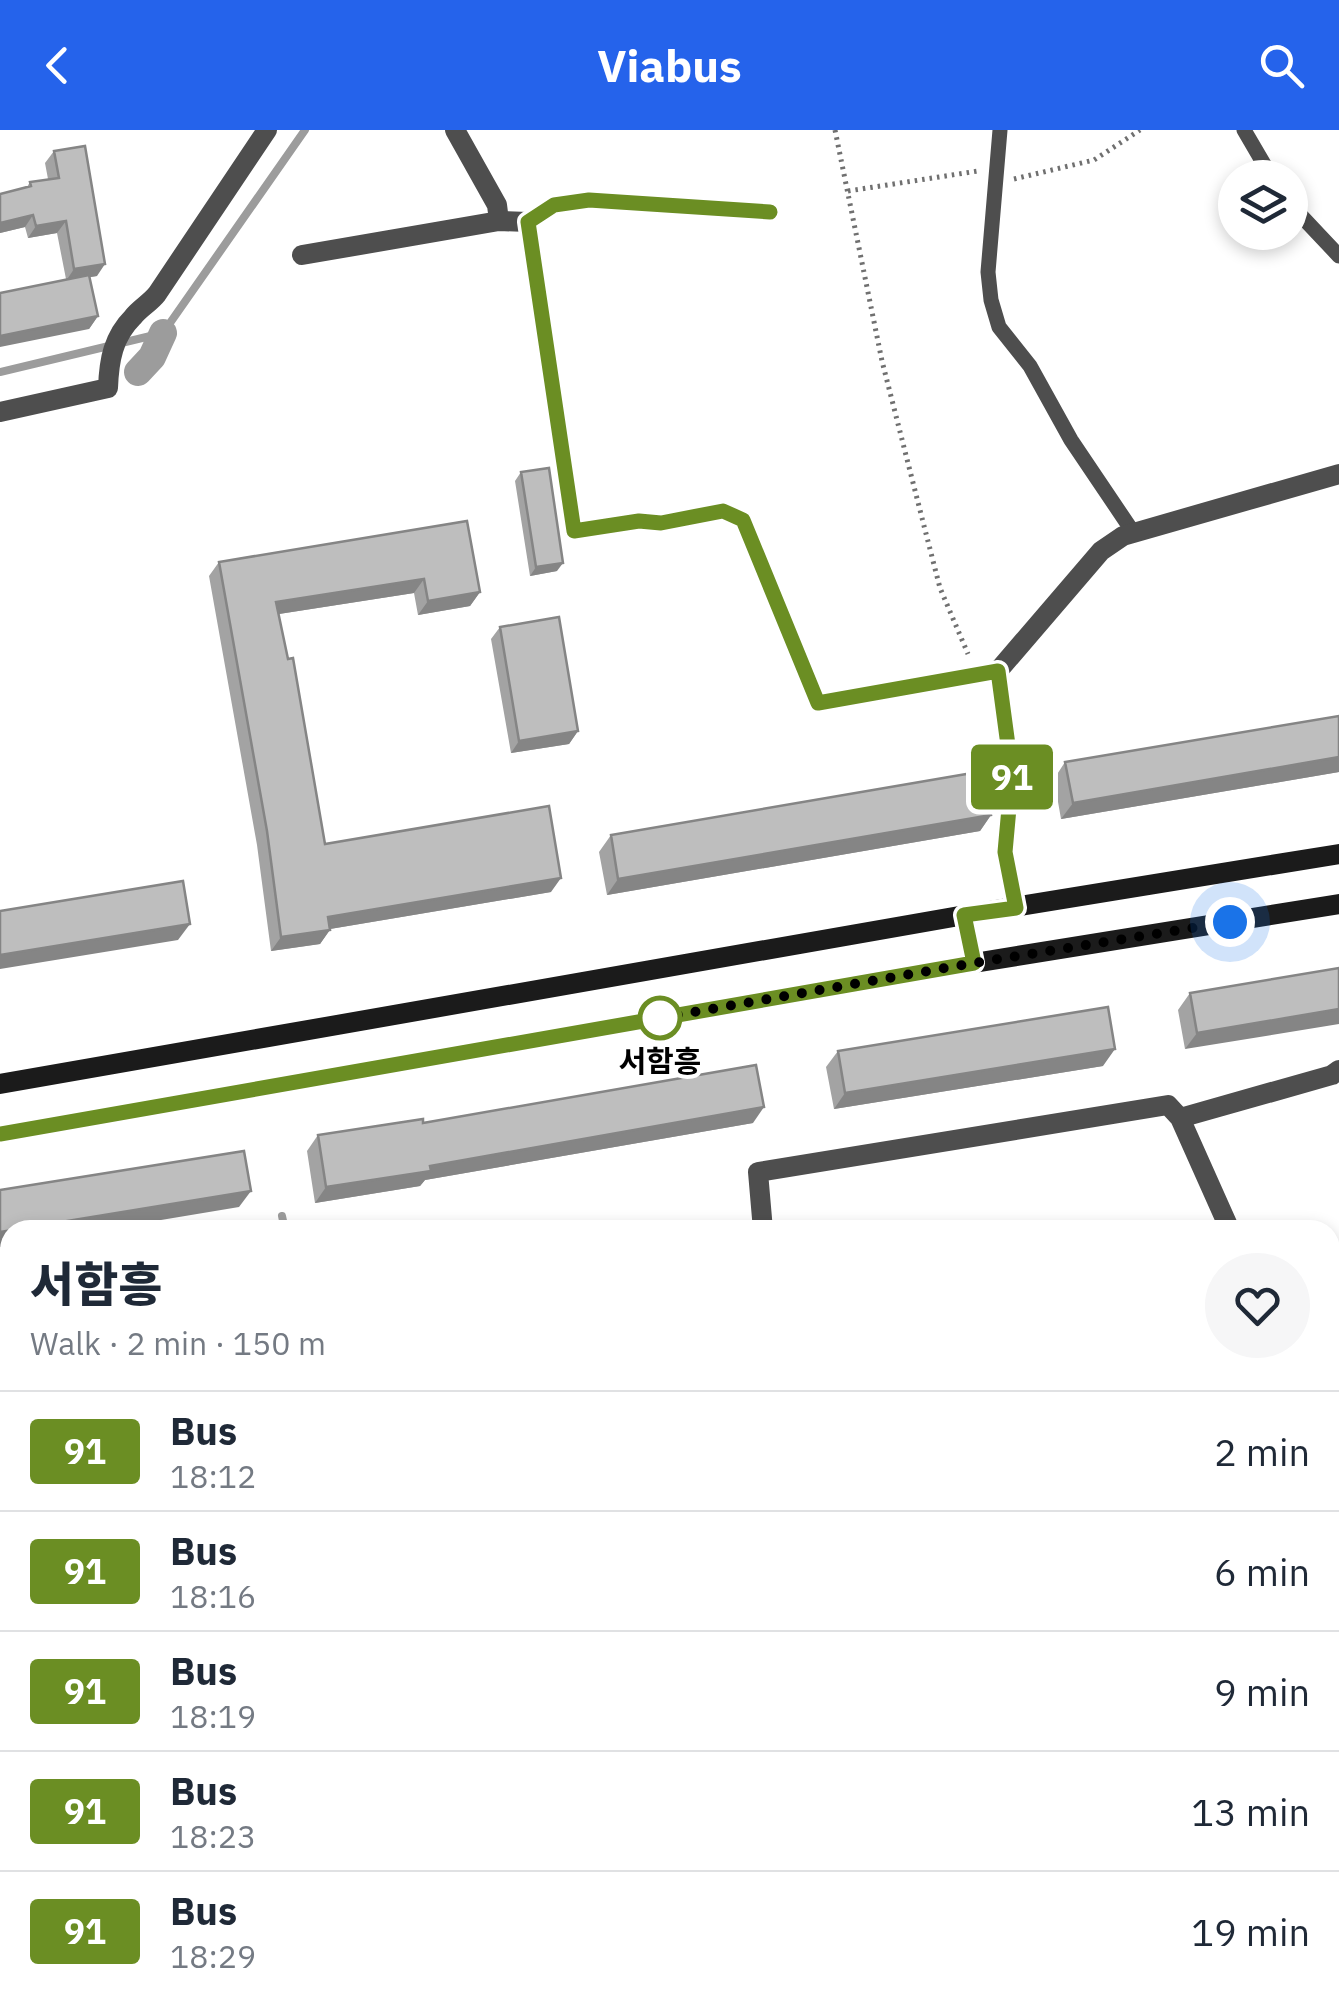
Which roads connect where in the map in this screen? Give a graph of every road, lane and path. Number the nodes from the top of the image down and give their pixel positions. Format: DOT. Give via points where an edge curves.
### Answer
graph roads {
  1 [pos="267,130"];
  2 [pos="455,130"];
  3 [pos="835,130"];
  4 [pos="1000,130"];
  5 [pos="1140,130"];
  6 [pos="1244,130"];
  7 [pos="1262,160"];
  8 [pos="997,176"];
  9 [pos="848,191"];
  10 [pos="770,212"];
  11 [pos="499,221"];
  12 [pos="528,222"];
  13 [pos="1308,223"];
  14 [pos="302,255"];
  15 [pos="1339,256"];
  16 [pos="0,412"];
  17 [pos="1339,474"];
  18 [pos="574,531"];
  19 [pos="1134,532"];
  20 [pos="998,671"];
  21 [pos="976,674"];
  22 [pos="818,703"];
  23 [pos="1339,854"];
  24 [pos="1339,904"];
  25 [pos="1016,908"];
  26 [pos="964,915"];
  27 [pos="974,963"];
  28 [pos="1339,1070"];
  29 [pos="0,1084"];
  30 [pos="1180,1118"];
  31 [pos="0,1134"];
  32 [pos="762,1220"];
  33 [pos="1226,1220"];
  1 -- 16 [label="street" via="158,294 119,334 108,388"];
  2 -- 11 [label="street"];
  3 -- 9 [label="path"];
  4 -- 8 [label="lane"];
  5 -- 8 [label="path" via="1094,160"];
  6 -- 7 [label="lane"];
  8 -- 9 [label="path" via="959,172"];
  8 -- 19 [label="lane" via="988,272 999,328"];
  9 -- 21 [label="path" via="882,361 940,588"];
  10 -- 12 [label="street" via="589,200 554,205"];
  11 -- 12 [label="street"];
  11 -- 14 [label="street"];
  12 -- 18 [label="street"];
  13 -- 15 [label="lane"];
  17 -- 19 [label="street"];
  18 -- 22 [label="lane" via="723,511 743,520"];
  19 -- 20 [label="street" via="1101,551"];
  20 -- 21 [label="street"];
  20 -- 25 [label="lane" via="1012,775 1005,852"];
  21 -- 22 [label="street"];
  23 -- 25 [label="main road"];
  24 -- 27 [label="main road"];
  25 -- 26 [label="main road"];
  26 -- 27 [label="lane"];
  26 -- 29 [label="main road"];
  27 -- 31 [label="main road"];
  28 -- 30 [label="street"];
  30 -- 32 [label="street" via="1168,1106 758,1172"];
  30 -- 33 [label="street"];
}
